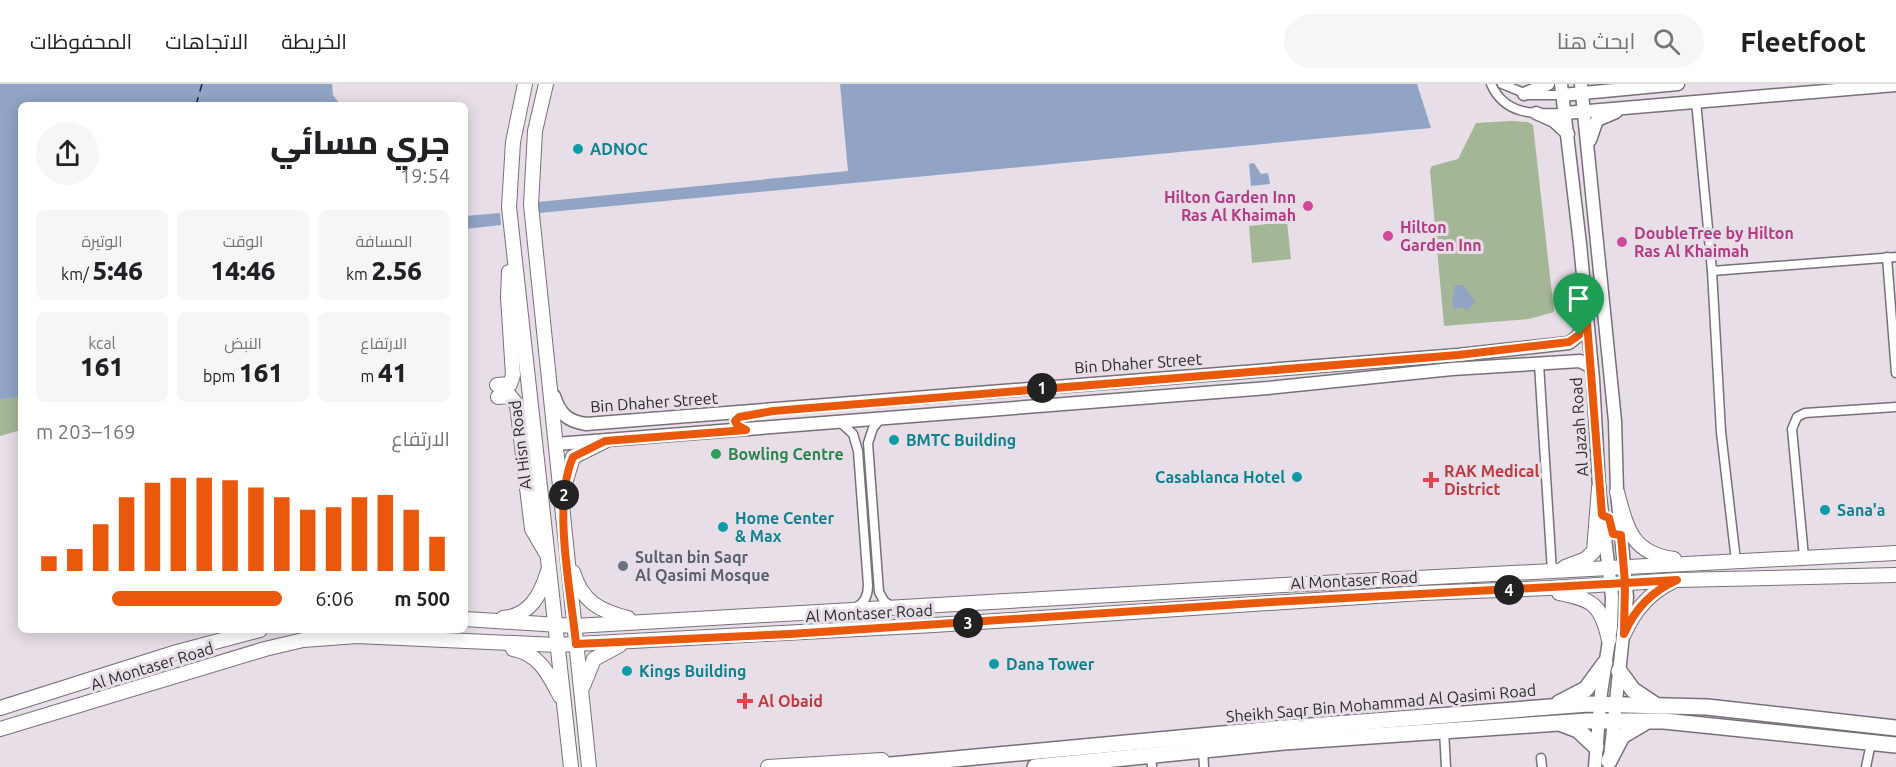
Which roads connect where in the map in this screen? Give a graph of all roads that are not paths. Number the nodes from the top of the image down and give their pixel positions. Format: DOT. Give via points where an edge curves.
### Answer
graph roads {
  1 [pos="525,84"];
  2 [pos="546,84"];
  3 [pos="1491,84"];
  4 [pos="1502,84"];
  5 [pos="1548,84"];
  6 [pos="1678,84"];
  7 [pos="1615,86"];
  8 [pos="1896,86"];
  9 [pos="1582,88"];
  10 [pos="1819,88"];
  11 [pos="1562,89"];
  12 [pos="1524,94"];
  13 [pos="1696,101"];
  14 [pos="1624,108"];
  15 [pos="1518,111"];
  16 [pos="1584,111"];
  17 [pos="1536,113"];
  18 [pos="1565,113"];
  19 [pos="1568,134"];
  20 [pos="1588,150"];
  21 [pos="513,249"];
  22 [pos="1892,257"];
  23 [pos="1712,271"];
  24 [pos="1586,309"];
  25 [pos="521,326"];
  26 [pos="1542,346"];
  27 [pos="1442,356"];
  28 [pos="1539,364"];
  29 [pos="1472,368"];
  30 [pos="1240,372"];
  31 [pos="1592,373"];
  32 [pos="1896,373"];
  33 [pos="1391,374"];
  34 [pos="550,383"];
  35 [pos="1196,393"];
  36 [pos="1896,407"];
  37 [pos="773,411"];
  38 [pos="881,418"];
  39 [pos="839,421"];
  40 [pos="1615,421"];
  41 [pos="746,430"];
  42 [pos="856,440"];
  43 [pos="605,441"];
  44 [pos="868,443"];
  45 [pos="556,444"];
  46 [pos="1599,488"];
  47 [pos="1617,492"];
  48 [pos="562,507"];
  49 [pos="1602,515"];
  50 [pos="1621,535"];
  51 [pos="1896,553"];
  52 [pos="567,554"];
  53 [pos="1804,557"];
  54 [pos="1736,561"];
  55 [pos="549,562"];
  56 [pos="1700,563"];
  57 [pos="1624,567"];
  58 [pos="1608,568"];
  59 [pos="1552,572"];
  60 [pos="1896,574"];
  61 [pos="1677,580"];
  62 [pos="1625,583"];
  63 [pos="1610,584"];
  64 [pos="868,585"];
  65 [pos="879,587"];
  66 [pos="1549,588"];
  67 [pos="895,608"];
  68 [pos="850,611"];
  69 [pos="468,620"];
  70 [pos="468,620"];
  71 [pos="641,622"];
  72 [pos="555,625"];
  73 [pos="574,626"];
  74 [pos="249,633"];
  75 [pos="298,633"];
  76 [pos="1624,634"];
  77 [pos="1609,640"];
  78 [pos="629,641"];
  79 [pos="469,642"];
  80 [pos="576,644"];
  81 [pos="557,645"];
  82 [pos="266,649"];
  83 [pos="1612,667"];
  84 [pos="581,691"];
  85 [pos="1607,704"];
  86 [pos="564,706"];
  87 [pos="1660,706"];
  88 [pos="1551,707"];
  89 [pos="0,708"];
  90 [pos="1605,721"];
  91 [pos="1653,721"];
  92 [pos="1560,723"];
  93 [pos="1896,728"];
  94 [pos="0,729"];
  95 [pos="1444,730"];
  96 [pos="1871,742"];
  97 [pos="1896,745"];
  98 [pos="1596,747"];
  99 [pos="1203,750"];
  100 [pos="1151,761"];
  101 [pos="911,762"];
  102 [pos="569,763"];
  103 [pos="590,765"];
  104 [pos="1078,765"];
  105 [pos="1604,765"];
  106 [pos="768,767"];
  107 [pos="869,767"];
  108 [pos="1035,767"];
  109 [pos="1204,767"];
  110 [pos="1446,767"];
  111 [pos="1866,767"];
  1 -- 21 [label="main road, Al Hisn Road" via="510,173"];
  2 -- 34 [label="main road" via="535,131 531,205"];
  3 -- 15 [label="street" via="1502,100"];
  4 -- 12 [label="street"];
  5 -- 12 [label="street"];
  6 -- 7 [label="street"];
  7 -- 9 [label="street"];
  8 -- 10 [label="street"];
  9 -- 11 [label="street"];
  9 -- 16 [label="street, Al Jazah Road"];
  10 -- 13 [label="street"];
  11 -- 12 [label="street"];
  11 -- 18 [label="street, Al Jazah Road"];
  12 -- 15 [label="street"];
  13 -- 14 [label="street"];
  13 -- 23 [label="street"];
  14 -- 16 [label="street"];
  14 -- 20 [label="street" via="1597,120"];
  15 -- 17 [label="street"];
  16 -- 18 [label="street"];
  16 -- 20 [label="street, Al Jazah Road"];
  17 -- 18 [label="street"];
  17 -- 19 [label="street" via="1554,121"];
  18 -- 19 [label="street, Al Jazah Road"];
  19 -- 24 [label="street, Al Jazah Road"];
  20 -- 40 [label="street, Al Jazah Road"];
  21 -- 25 [label="main road, Al Hisn Road"];
  21 -- 55 [label="main road" via="508,287 513,380 498,391 518,405 532,529"];
  22 -- 23 [label="street"];
  22 -- 32 [label="street"];
  23 -- 54 [label="street" via="1721,432"];
  24 -- 26 [label="street, Bin Dhaher Street" via="1575,339"];
  24 -- 31 [label="street, Al Jazah Road"];
  25 -- 45 [label="main road" via="534,364 542,437"];
  25 -- 55 [label="main road, Al Hisn Road"];
  26 -- 27 [label="street, Bin Dhaher Street"];
  26 -- 29 [label="street" via="1538,357 1489,360"];
  27 -- 30 [label="street, Bin Dhaher Street"];
  27 -- 33 [label="street" via="1438,367"];
  28 -- 29 [label="street, Bin Dhaher Street"];
  28 -- 31 [label="street, Bin Dhaher Street" via="1580,361"];
  28 -- 59 [label="street"];
  29 -- 33 [label="street, Bin Dhaher Street"];
  30 -- 35 [label="street" via="1198,381"];
  30 -- 37 [label="street, Bin Dhaher Street"];
  31 -- 40 [label="street" via="1603,424 1610,426"];
  31 -- 46 [label="street, Al Jazah Road"];
  33 -- 35 [label="street, Bin Dhaher Street"];
  34 -- 37 [label="street, Bin Dhaher Street" via="560,413 573,422 586,424"];
  34 -- 45 [label="main road"];
  35 -- 38 [label="street, Bin Dhaher Street"];
  36 -- 53 [label="street" via="1805,413 1795,420 1792,429"];
  37 -- 41 [label="street" via="739,417 737,425"];
  38 -- 39 [label="street, Bin Dhaher Street"];
  38 -- 44 [label="street"];
  39 -- 41 [label="street, Bin Dhaher Street"];
  39 -- 42 [label="street"];
  40 -- 47 [label="street, Al Jazah Road"];
  41 -- 43 [label="street, Bin Dhaher Street"];
  42 -- 44 [label="street" via="863,437"];
  42 -- 64 [label="street"];
  43 -- 45 [label="street, Bin Dhaher Street"];
  43 -- 48 [label="main road" via="573,457 566,473"];
  44 -- 65 [label="street"];
  45 -- 48 [label="main road"];
  46 -- 49 [label="street, Al Jazah Road"];
  46 -- 59 [label="main road" via="1594,551 1580,562"];
  47 -- 50 [label="street, Al Jazah Road"];
  47 -- 56 [label="main road" via="1627,528 1641,547 1657,556"];
  48 -- 52 [label="main road"];
  49 -- 50 [label="street" via="1609,518 1613,534"];
  49 -- 58 [label="street, Al Jazah Road"];
  50 -- 57 [label="street, Al Jazah Road"];
  51 -- 53 [label="main road, Al Montaser Road"];
  52 -- 71 [label="main road" via="589,601 608,613"];
  52 -- 73 [label="main road"];
  53 -- 54 [label="main road, Al Montaser Road"];
  54 -- 56 [label="main road, Al Montaser Road"];
  55 -- 69 [label="main road" via="541,592 526,610 508,618"];
  55 -- 72 [label="main road, Al Hisn Road"];
  56 -- 57 [label="main road, Al Montaser Road"];
  57 -- 58 [label="main road, Al Montaser Road"];
  57 -- 62 [label="street, Al Jazah Road"];
  58 -- 59 [label="main road, Al Montaser Road"];
  58 -- 63 [label="street, Al Jazah Road"];
  59 -- 67 [label="main road, Al Montaser Road"];
  60 -- 61 [label="main road, Al Montaser Road"];
  61 -- 62 [label="main road, Al Montaser Road"];
  61 -- 76 [label="main road" via="1646,599"];
  62 -- 63 [label="main road, Al Montaser Road"];
  62 -- 76 [label="street, Al Jazah Road"];
  63 -- 66 [label="main road, Al Montaser Road"];
  63 -- 77 [label="street, Al Jazah Road"];
  64 -- 65 [label="street"];
  64 -- 68 [label="street" via="866,598"];
  65 -- 67 [label="street" via="885,601"];
  66 -- 77 [label="main road" via="1593,604 1603,617"];
  66 -- 78 [label="main road, Al Montaser Road" via="1410,593 934,626"];
  67 -- 68 [label="main road, Al Montaser Road"];
  68 -- 71 [label="main road, Al Montaser Road"];
  70 -- 72 [label="main road, Al Montaser Road"];
  71 -- 73 [label="main road, Al Montaser Road"];
  72 -- 73 [label="main road, Al Montaser Road"];
  72 -- 81 [label="main road, Al Hisn Road"];
  73 -- 80 [label="main road"];
  74 -- 89 [label="main road, Al Montaser Road"];
  75 -- 82 [label="main road"];
  76 -- 83 [label="street, Al Jazah Road"];
  77 -- 83 [label="street, Al Jazah Road"];
  78 -- 80 [label="main road, Al Montaser Road"];
  78 -- 84 [label="main road" via="594,659"];
  79 -- 81 [label="main road, Al Montaser Road"];
  79 -- 82 [label="main road, Al Montaser Road" via="357,636 303,640"];
  79 -- 86 [label="main road" via="521,650 538,660"];
  80 -- 81 [label="main road, Al Montaser Road"];
  80 -- 84 [label="main road"];
  81 -- 86 [label="main road, Al Hisn Road"];
  82 -- 94 [label="main road, Al Montaser Road"];
  83 -- 85 [label="street, Al Jazah Road"];
  83 -- 87 [label="highway" via="1633,690"];
  83 -- 88 [label="highway" via="1586,689"];
  84 -- 103 [label="main road"];
  85 -- 87 [label="highway, Sheikh Saqr Bin Mohammad Al Qasimi Road"];
  85 -- 88 [label="highway, Sheikh Saqr Bin Mohammad Al Qasimi Road"];
  85 -- 90 [label="street, Al Jazah Road"];
  86 -- 102 [label="main road, Al Hisn Road"];
  87 -- 93 [label="highway, Sheikh Saqr Bin Mohammad Al Qasimi Road" via="1707,707"];
  88 -- 101 [label="highway, Sheikh Saqr Bin Mohammad Al Qasimi Road"];
  90 -- 91 [label="highway, Sheikh Saqr Bin Mohammad Al Qasimi Road"];
  90 -- 92 [label="highway, Sheikh Saqr Bin Mohammad Al Qasimi Road"];
  90 -- 98 [label="street, Al Jazah Road"];
  90 -- 105 [label="street, Al Jazah Road"];
  91 -- 96 [label="highway, Sheikh Saqr Bin Mohammad Al Qasimi Road"];
  91 -- 105 [label="highway" via="1625,732"];
  92 -- 95 [label="highway, Sheikh Saqr Bin Mohammad Al Qasimi Road"];
  92 -- 98 [label="highway" via="1578,730"];
  95 -- 99 [label="highway, Sheikh Saqr Bin Mohammad Al Qasimi Road"];
  95 -- 110 [label="street"];
  96 -- 97 [label="highway, Sheikh Saqr Bin Mohammad Al Qasimi Road"];
  96 -- 111 [label="street"];
  98 -- 105 [label="street, Al Jazah Road"];
  99 -- 100 [label="highway, Sheikh Saqr Bin Mohammad Al Qasimi Road"];
  99 -- 109 [label="street"];
  100 -- 104 [label="highway, Sheikh Saqr Bin Mohammad Al Qasimi Road"];
  101 -- 106 [label="main road" via="880,760"];
  101 -- 107 [label="highway, Sheikh Saqr Bin Mohammad Al Qasimi Road"];
  104 -- 108 [label="highway, Sheikh Saqr Bin Mohammad Al Qasimi Road"];
}
